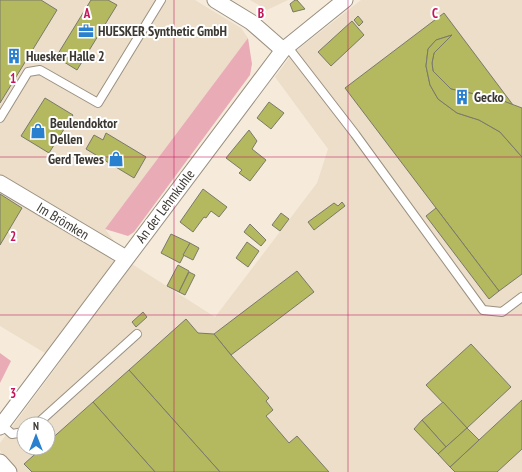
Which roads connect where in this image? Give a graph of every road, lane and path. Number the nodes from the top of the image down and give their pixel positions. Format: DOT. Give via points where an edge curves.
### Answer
graph roads {
  1 [pos="161,0"];
  2 [pos="215,0"];
  3 [pos="346,0"];
  4 [pos="285,48"];
  5 [pos="0,118"];
  6 [pos="0,183"];
  7 [pos="126,258"];
  8 [pos="522,297"];
  9 [pos="137,334"];
  10 [pos="47,416"];
  11 [pos="1,426"];
  12 [pos="16,433"];
  13 [pos="0,462"];
  14 [pos="8,472"];
  1 -- 5 [label="lane" via="98,103 40,70 28,72"];
  2 -- 4 [label="street" via="251,22"];
  3 -- 4 [label="street, An der Lehmkuhle"];
  4 -- 7 [label="street, An der Lehmkuhle"];
  4 -- 8 [label="lane" via="360,140 483,310 502,312"];
  6 -- 7 [label="street, Im Brömken"];
  7 -- 11 [label="street, An der Lehmkuhle"];
  9 -- 10 [label="lane"];
  11 -- 12 [label="lane" via="12,434"];
  13 -- 14 [label="street"];
}
